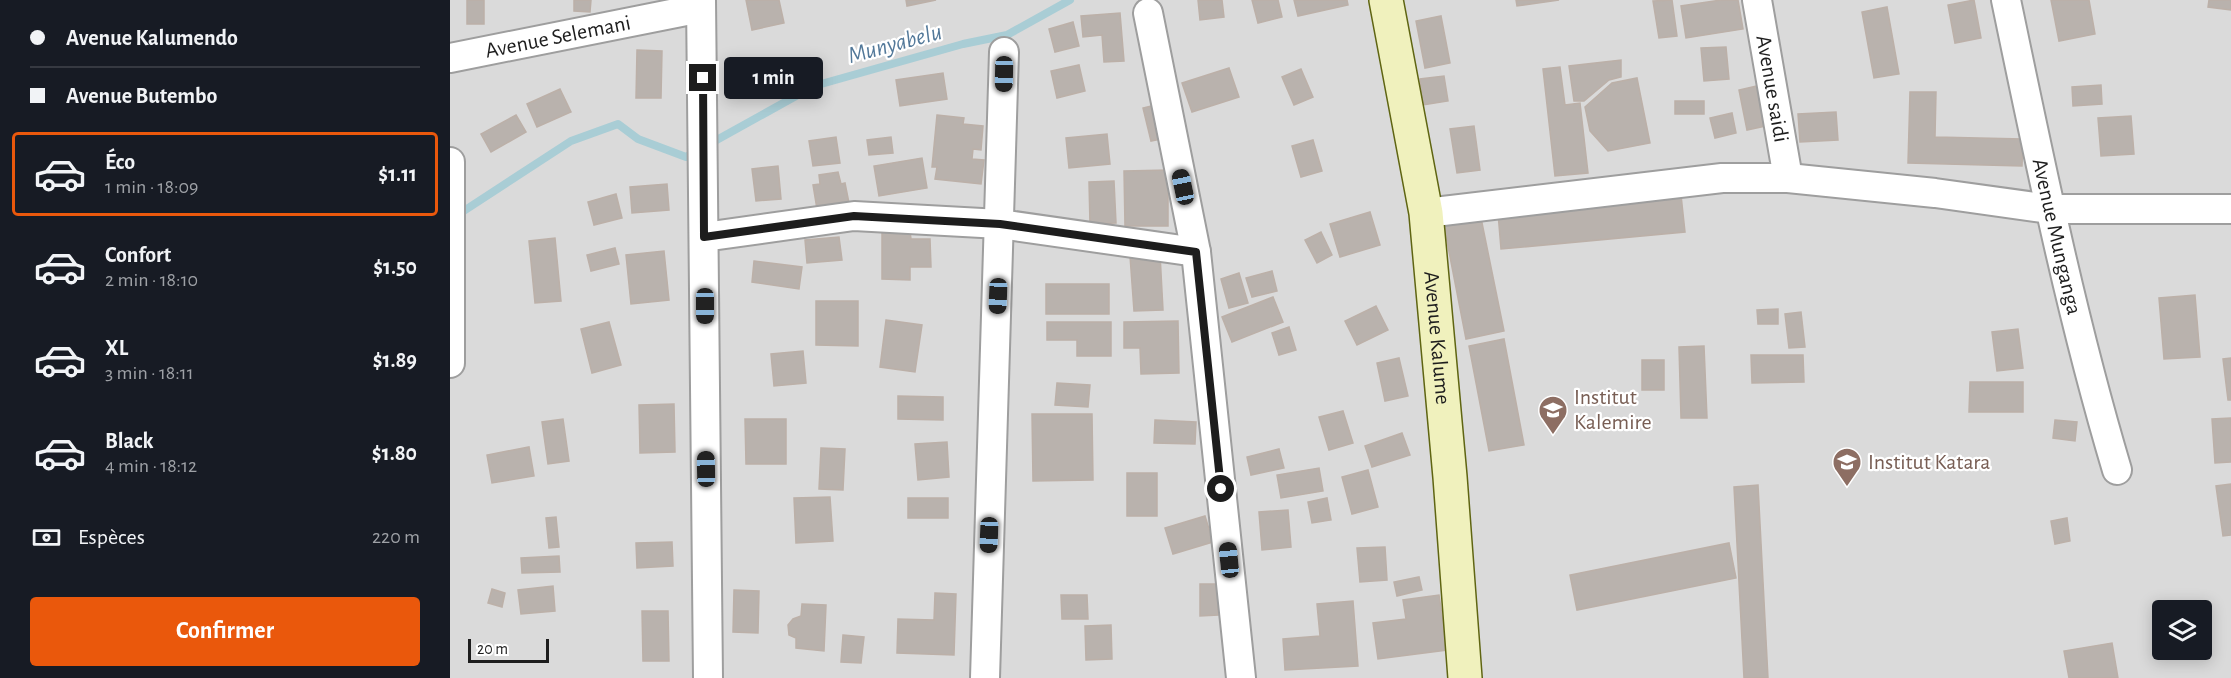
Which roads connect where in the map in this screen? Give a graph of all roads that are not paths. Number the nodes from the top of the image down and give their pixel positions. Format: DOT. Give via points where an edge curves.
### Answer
graph roads {
  1 [pos="1386,0"];
  2 [pos="1757,0"];
  3 [pos="2006,0"];
  4 [pos="701,4"];
  5 [pos="1148,13"];
  6 [pos="1004,52"];
  7 [pos="450,58"];
  8 [pos="450,162"];
  9 [pos="1788,178"];
  10 [pos="451,206"];
  11 [pos="2050,209"];
  12 [pos="2231,209"];
  13 [pos="1426,213"];
  14 [pos="1000,224"];
  15 [pos="451,237"];
  16 [pos="704,237"];
  17 [pos="1196,252"];
  18 [pos="450,363"];
  19 [pos="2117,470"];
  20 [pos="708,678"];
  21 [pos="985,678"];
  22 [pos="1241,678"];
  23 [pos="1465,678"];
  1 -- 13 [label="street, Avenue Kalume"];
  2 -- 9 [label="street, Avenue saidi"];
  3 -- 11 [label="street, Avenue Munganga"];
  4 -- 7 [label="street, Avenue Selemani"];
  4 -- 16 [label="street"];
  5 -- 17 [label="street"];
  6 -- 14 [label="street"];
  8 -- 10 [label="street"];
  9 -- 11 [label="street"];
  9 -- 13 [label="street" via="1722,178"];
  10 -- 15 [label="street"];
  11 -- 12 [label="street"];
  11 -- 19 [label="street, Avenue Munganga"];
  13 -- 23 [label="street, Avenue Kalume"];
  14 -- 16 [label="street" via="854,216"];
  14 -- 17 [label="street"];
  14 -- 21 [label="street"];
  15 -- 18 [label="street"];
  16 -- 20 [label="street"];
  17 -- 22 [label="street"];
}
